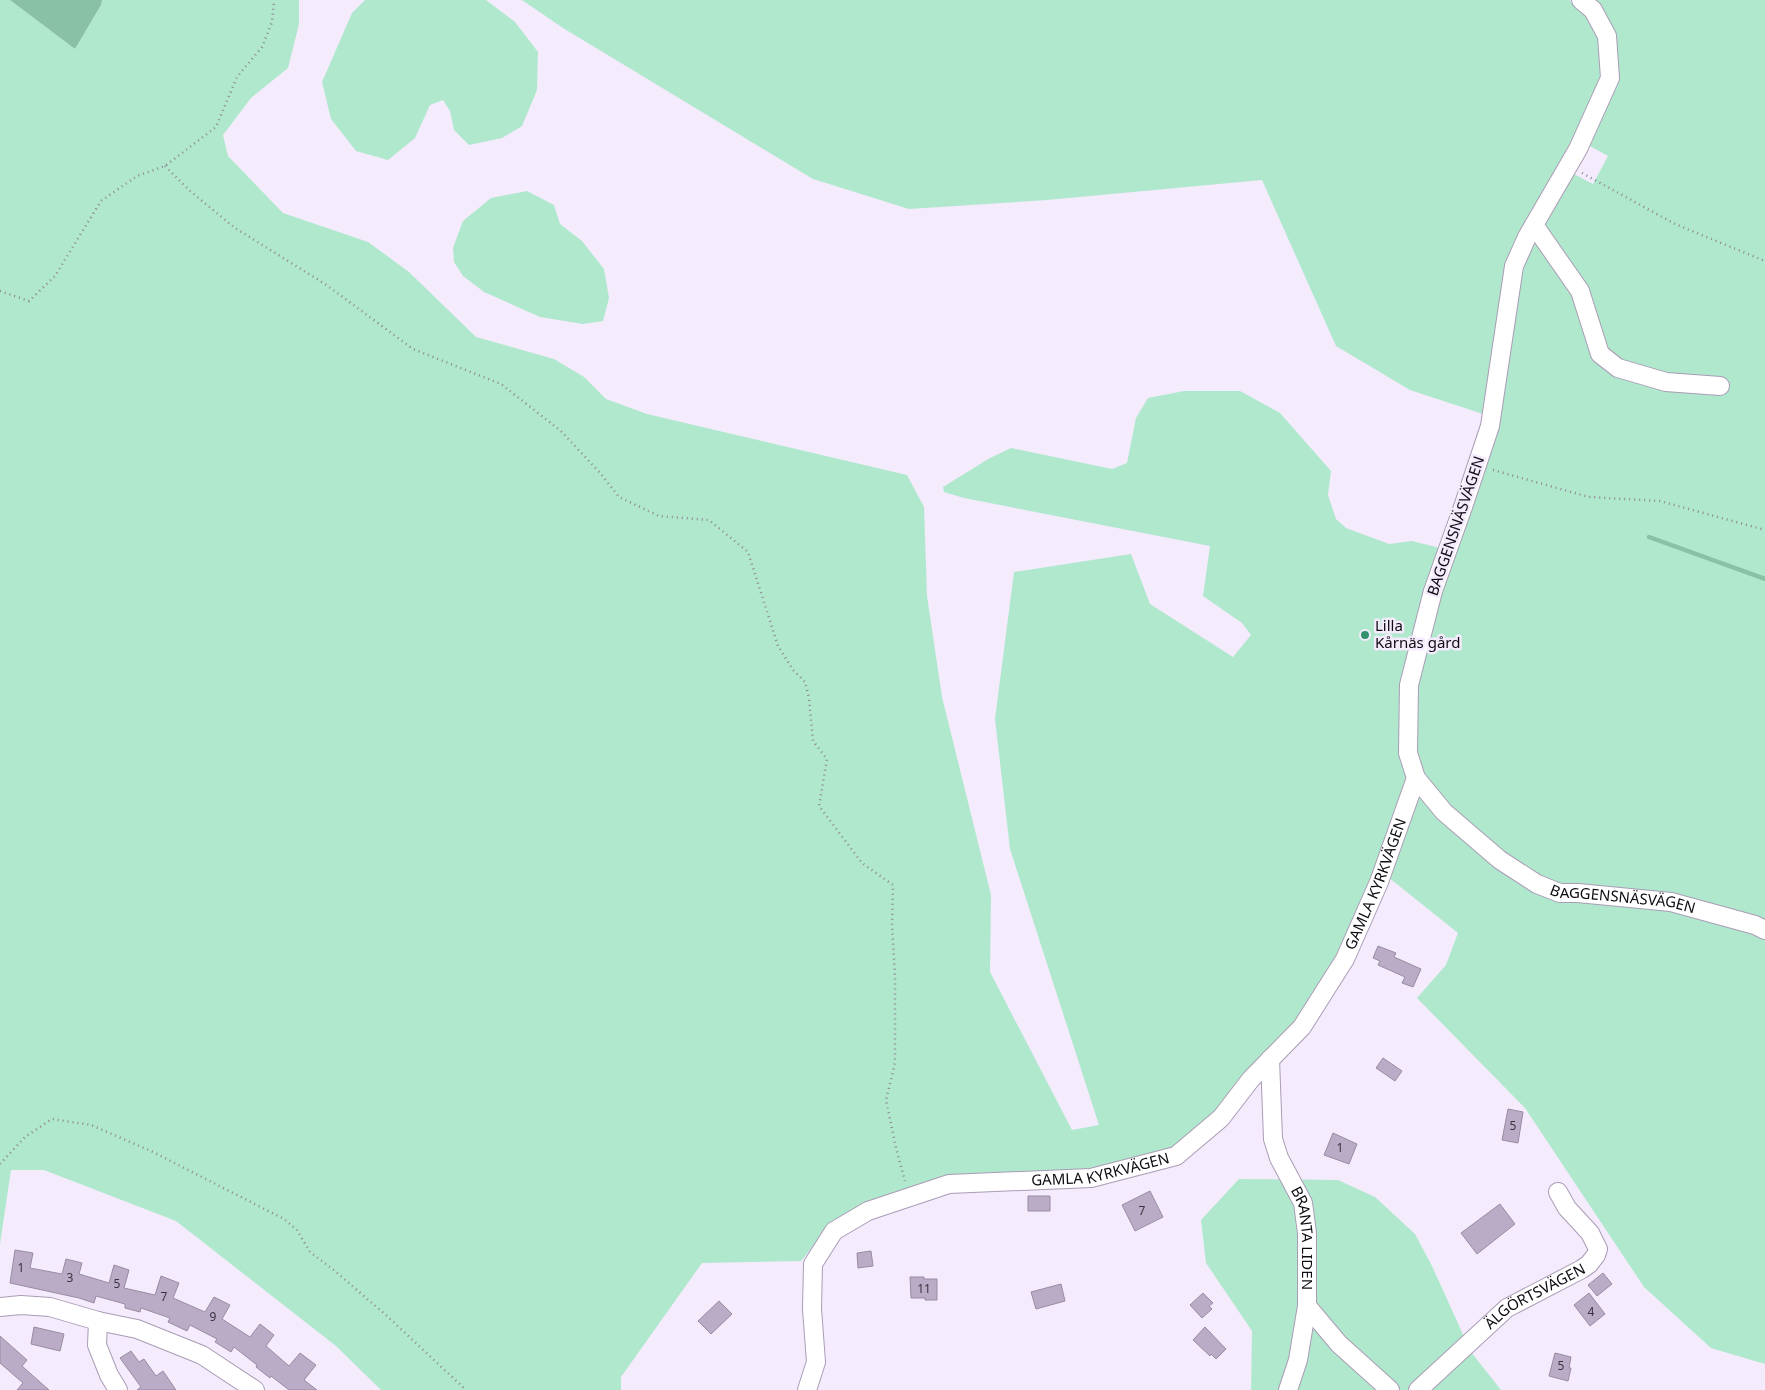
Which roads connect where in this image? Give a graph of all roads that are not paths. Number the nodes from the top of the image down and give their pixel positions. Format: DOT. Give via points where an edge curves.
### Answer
graph roads {
  1 [pos="1581,0"];
  2 [pos="1534,225"];
  3 [pos="1720,386"];
  4 [pos="1416,778"];
  5 [pos="1765,930"];
  6 [pos="1270,1059"];
  7 [pos="1558,1192"];
  8 [pos="1307,1306"];
  9 [pos="0,1307"];
  10 [pos="98,1321"];
  11 [pos="118,1390"];
  12 [pos="255,1390"];
  13 [pos="808,1390"];
  14 [pos="1288,1390"];
  15 [pos="1390,1390"];
  16 [pos="1418,1390"];
  1 -- 2 [label="street, BAGGENSNÄSVÄGEN" via="1593,10 1607,36 1610,78 1578,149"];
  2 -- 3 [label="street" via="1580,291 1600,354 1618,368 1666,382"];
  2 -- 4 [label="street, BAGGENSNÄSVÄGEN" via="1514,266 1490,426 1433,591 1408,684 1408,753"];
  4 -- 5 [label="street, BAGGENSNÄSVÄGEN" via="1444,812 1500,860 1537,884 1560,893 1671,902"];
  4 -- 6 [label="street, GAMLA KYRKVÄGEN" via="1379,882 1345,959 1302,1027"];
  6 -- 8 [label="street, BRANTA LIDEN" via="1273,1139 1279,1158 1303,1204 1307,1233"];
  6 -- 13 [label="street, GAMLA KYRKVÄGEN" via="1221,1118 1176,1156 1091,1178 949,1184 868,1211 834,1231 813,1264 816,1362"];
  7 -- 16 [label="street, ÄLGÖRTSVÄGEN" via="1567,1208 1590,1233 1598,1249 1596,1255 1582,1269 1507,1308"];
  8 -- 14 [label="street" via="1298,1360"];
  8 -- 15 [label="street, BRANTA LIDEN" via="1339,1344"];
  9 -- 10 [label="street" via="21,1304 50,1308"];
  10 -- 11 [label="street" via="97,1345"];
  10 -- 12 [label="street" via="137,1330 202,1355"];
}
